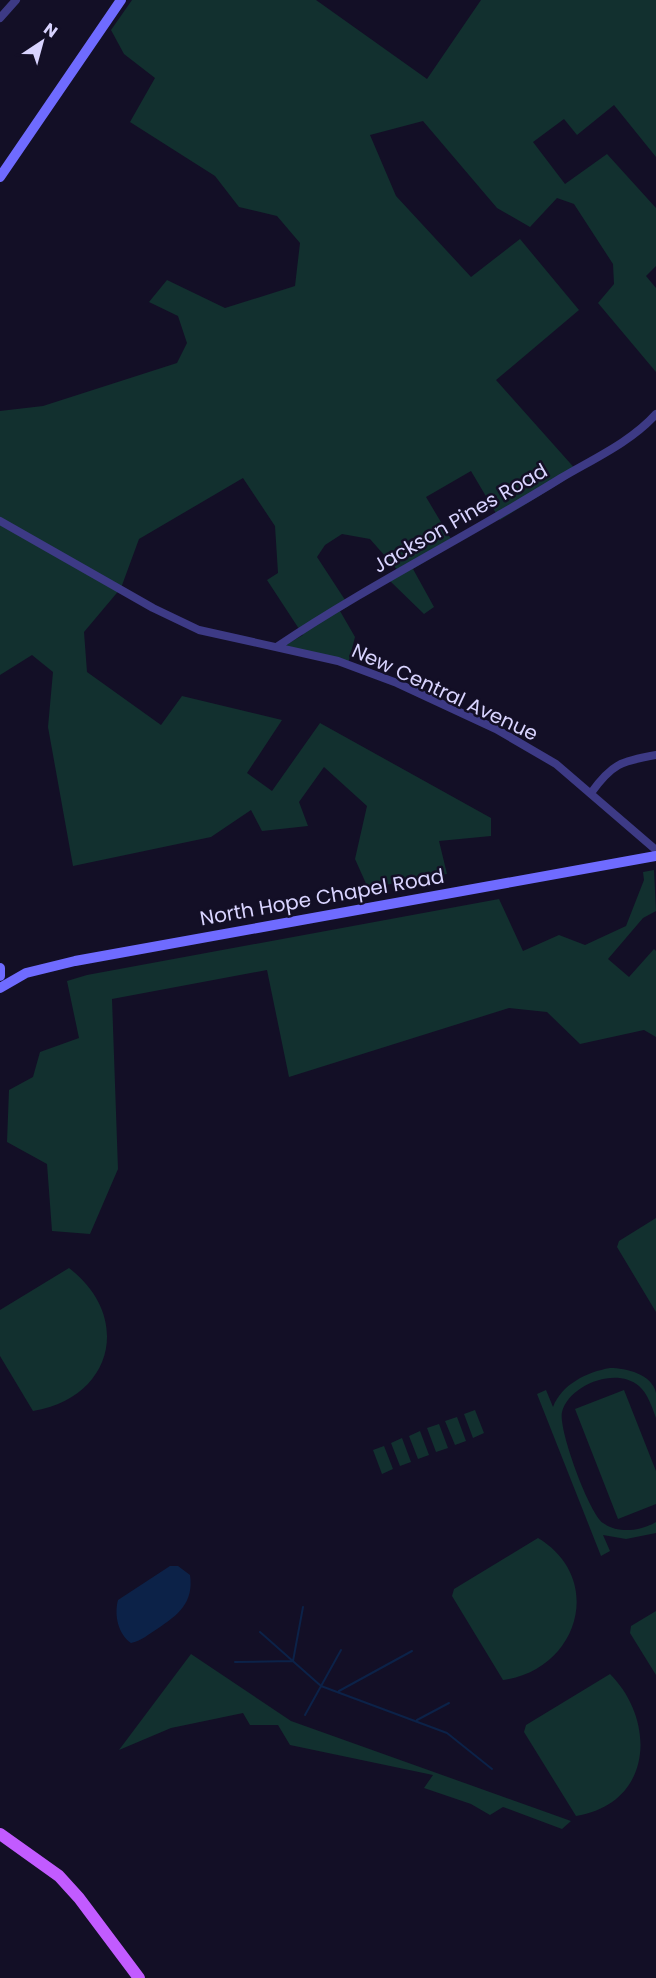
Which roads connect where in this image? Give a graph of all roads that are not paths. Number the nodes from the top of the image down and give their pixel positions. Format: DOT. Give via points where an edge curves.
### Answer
graph roads {
  1 [pos="16,0"];
  2 [pos="121,0"];
  3 [pos="0,18"];
  4 [pos="0,177"];
  5 [pos="656,414"];
  6 [pos="0,521"];
  7 [pos="278,646"];
  8 [pos="656,755"];
  9 [pos="591,793"];
  10 [pos="656,850"];
  11 [pos="656,856"];
  12 [pos="0,968"];
  13 [pos="0,976"];
  14 [pos="0,988"];
  15 [pos="0,1834"];
  16 [pos="139,1978"];
  1 -- 3 [label="street"];
  2 -- 4 [label="main road"];
  5 -- 7 [label="street, Jackson Pines Road" via="629,436 536,494"];
  6 -- 7 [label="street, New Central Avenue" via="175,620 218,636"];
  7 -- 9 [label="street, New Central Avenue" via="338,661 397,683 496,729 546,758"];
  8 -- 9 [label="street" via="624,761 607,771"];
  9 -- 10 [label="street, New Central Avenue"];
  11 -- 14 [label="main road, North Hope Chapel Road" via="75,960 26,973"];
  12 -- 13 [label="main road"];
  15 -- 16 [label="main road" via="58,1876"];
}
